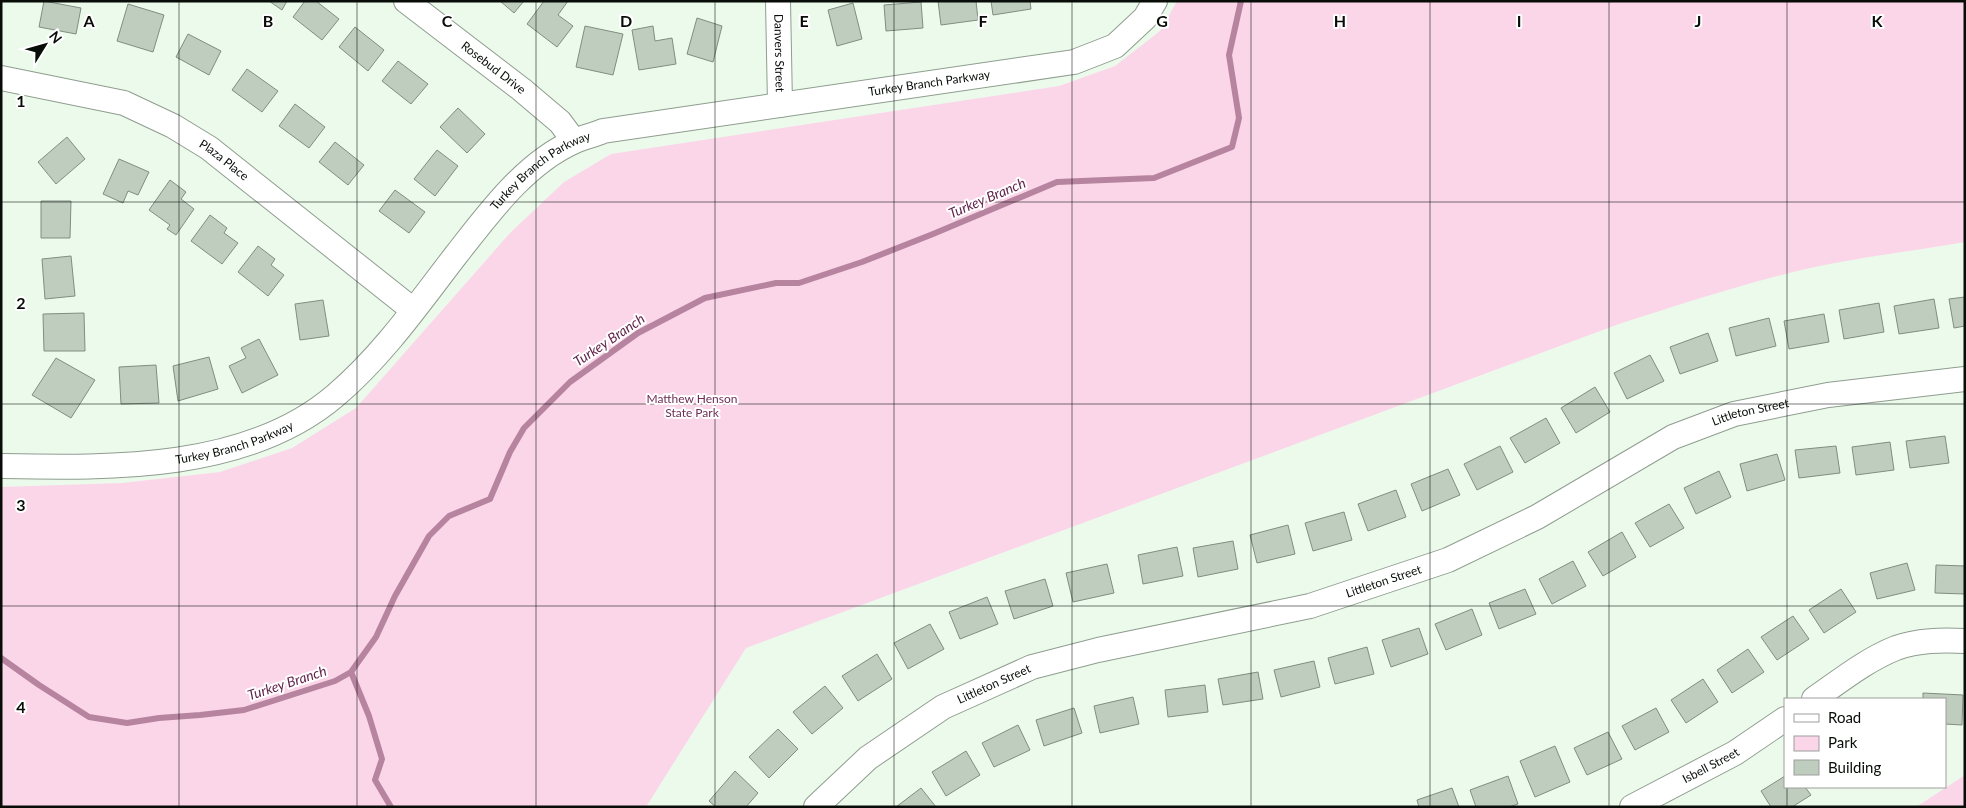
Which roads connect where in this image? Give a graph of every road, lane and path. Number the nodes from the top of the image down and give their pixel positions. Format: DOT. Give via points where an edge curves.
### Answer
graph roads {
  1 [pos="406,1"];
  2 [pos="778,1"];
  3 [pos="1155,1"];
  4 [pos="1,78"];
  5 [pos="780,105"];
  6 [pos="574,141"];
  7 [pos="413,310"];
  8 [pos="1965,379"];
  9 [pos="1,466"];
  10 [pos="1965,641"];
  11 [pos="1815,698"];
  12 [pos="1784,720"];
  13 [pos="816,807"];
  14 [pos="1632,807"];
  1 -- 6 [label="street, Rosebud Drive" via="560,122"];
  2 -- 5 [label="street, Danvers Street"];
  3 -- 5 [label="street, Turkey Branch Parkway" via="1145,18 1115,46 1074,62"];
  4 -- 7 [label="street, Plaza Place" via="124,103 173,126 209,148"];
  5 -- 6 [label="street, Turkey Branch Parkway" via="603,132"];
  6 -- 7 [label="street, Turkey Branch Parkway" via="543,159 499,200"];
  7 -- 9 [label="street, Turkey Branch Parkway" via="371,361 336,395 306,417 247,444 176,461 75,467"];
  8 -- 13 [label="street, Littleton Street" via="1828,395 1734,414 1673,437 1537,517 1448,560 1310,606 1032,667 943,707 868,758"];
  10 -- 11 [label="street" via="1934,640 1897,648 1867,663"];
  12 -- 14 [label="street, Isbell Street" via="1735,753"];
}
